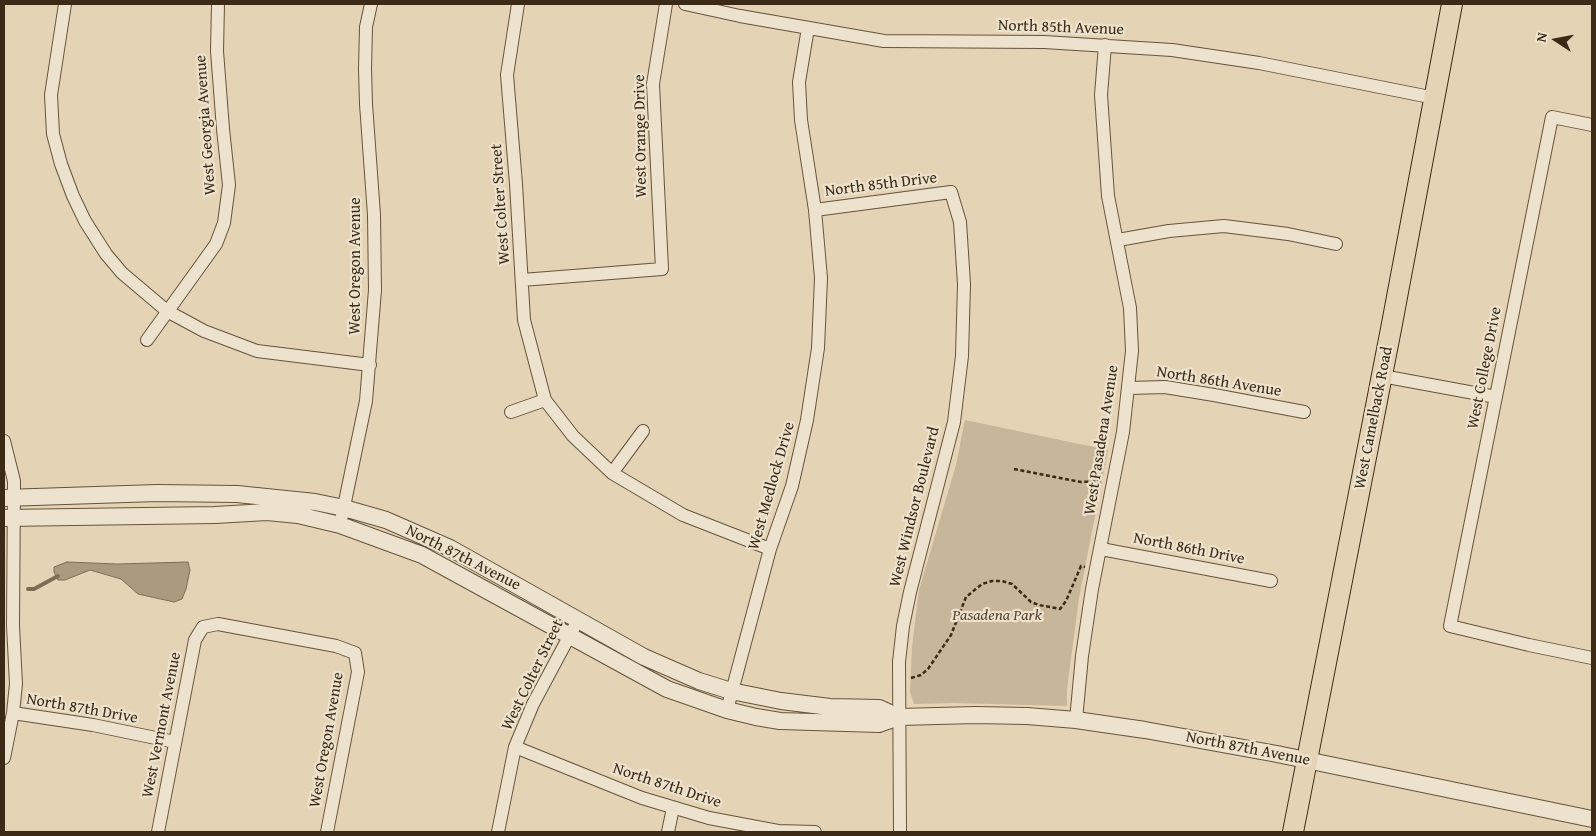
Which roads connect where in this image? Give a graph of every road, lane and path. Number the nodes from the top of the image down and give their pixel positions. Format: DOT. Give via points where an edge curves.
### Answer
graph roads {
  1 [pos="65,4"];
  2 [pos="218,4"];
  3 [pos="371,4"];
  4 [pos="518,4"];
  5 [pos="666,4"];
  6 [pos="685,4"];
  7 [pos="1452,4"];
  8 [pos="808,28"];
  9 [pos="1106,45"];
  10 [pos="1434,98"];
  11 [pos="1592,124"];
  12 [pos="951,192"];
  13 [pos="815,210"];
  14 [pos="1118,240"];
  15 [pos="1336,244"];
  16 [pos="522,280"];
  17 [pos="168,311"];
  18 [pos="147,340"];
  19 [pos="370,365"];
  20 [pos="1382,376"];
  21 [pos="1129,388"];
  22 [pos="1496,397"];
  23 [pos="545,400"];
  24 [pos="511,412"];
  25 [pos="1304,412"];
  26 [pos="643,431"];
  27 [pos="4,441"];
  28 [pos="1014,469"];
  29 [pos="612,472"];
  30 [pos="1113,484"];
  31 [pos="9,498"];
  32 [pos="344,508"];
  33 [pos="9,518"];
  34 [pos="340,525"];
  35 [pos="770,549"];
  36 [pos="1101,549"];
  37 [pos="1096,569"];
  38 [pos="1271,581"];
  39 [pos="578,620"];
  40 [pos="9,626"];
  41 [pos="570,636"];
  42 [pos="355,653"];
  43 [pos="1592,658"];
  44 [pos="899,679"];
  45 [pos="731,691"];
  46 [pos="727,710"];
  47 [pos="12,714"];
  48 [pos="899,717"];
  49 [pos="1076,720"];
  50 [pos="175,742"];
  51 [pos="515,747"];
  52 [pos="4,758"];
  53 [pos="1306,760"];
  54 [pos="673,808"];
  55 [pos="1592,819"];
  56 [pos="158,832"];
  57 [pos="327,832"];
  58 [pos="498,832"];
  59 [pos="668,832"];
  60 [pos="815,832"];
  61 [pos="900,832"];
  62 [pos="1293,832"];
  1 -- 17 [label="street" via="51,95 54,134 61,164 85,221 106,254 122,273"];
  2 -- 17 [label="street, West Georgia Avenue" via="217,51 229,185 224,223 216,244"];
  3 -- 19 [label="street, West Oregon Avenue" via="366,28 365,69 376,290"];
  4 -- 16 [label="street, West Colter Street" via="507,75"];
  5 -- 16 [label="street, West Orange Drive" via="653,84 662,269"];
  6 -- 8 [label="street, North 85th Avenue"];
  7 -- 10 [label="main road, West Camelback Road"];
  8 -- 9 [label="street, North 85th Avenue" via="884,41"];
  8 -- 13 [label="street, West Medlock Drive" via="799,82 801,120"];
  9 -- 10 [label="street, North 85th Avenue" via="1172,50 1259,63"];
  9 -- 14 [label="street, West Pasadena Avenue" via="1101,95 1108,196"];
  10 -- 20 [label="main road, West Camelback Road"];
  11 -- 22 [label="street, West College Drive" via="1552,117"];
  12 -- 13 [label="street, North 85th Drive"];
  12 -- 44 [label="street, West Windsor Boulevard" via="960,222 964,284 962,356 954,422 903,626"];
  13 -- 35 [label="street, West Medlock Drive" via="821,278 818,348 807,420 792,486"];
  14 -- 15 [label="street" via="1224,226"];
  14 -- 21 [label="street, West Pasadena Avenue" via="1130,308 1132,351"];
  16 -- 23 [label="street, West Colter Street" via="524,320"];
  17 -- 18 [label="street, West Georgia Avenue"];
  17 -- 19 [label="street" via="204,331 257,351"];
  19 -- 32 [label="street, West Oregon Avenue" via="360,440"];
  20 -- 22 [label="street"];
  20 -- 53 [label="main road, West Camelback Road"];
  21 -- 25 [label="street, North 86th Avenue" via="1165,387"];
  21 -- 30 [label="street, West Pasadena Avenue"];
  22 -- 43 [label="street, West College Drive" via="1450,626"];
  23 -- 24 [label="street"];
  23 -- 29 [label="street" via="573,436"];
  26 -- 29 [label="street"];
  27 -- 31 [label="street" via="14,481"];
  28 -- 30 [label="path" via="1081,482"];
  29 -- 35 [label="street" via="683,515"];
  30 -- 36 [label="street, West Pasadena Avenue"];
  31 -- 32 [label="street, North 87th Avenue" via="237,494"];
  31 -- 33 [label="street"];
  32 -- 34 [label="street, West Oregon Avenue"];
  32 -- 39 [label="street, North 87th Avenue" via="386,520 450,548"];
  33 -- 34 [label="street, North 87th Avenue" via="267,512"];
  33 -- 40 [label="street"];
  34 -- 41 [label="street, North 87th Avenue" via="422,555"];
  35 -- 45 [label="street, West Medlock Drive"];
  36 -- 37 [label="street, West Pasadena Avenue"];
  36 -- 38 [label="street, North 86th Drive"];
  37 -- 44 [label="path" via="1081,566 1060,608 1031,602 1012,584 992,581 982,584 966,597 951,635 928,669 913,678"];
  37 -- 49 [label="street, West Pasadena Avenue" via="1083,647"];
  39 -- 41 [label="street, West Colter Street"];
  39 -- 45 [label="street, North 87th Avenue" via="672,670"];
  40 -- 47 [label="street" via="16,684"];
  41 -- 46 [label="street, North 87th Avenue" via="667,689"];
  41 -- 51 [label="street, West Colter Street" via="533,704"];
  42 -- 50 [label="street, West Vermont Avenue" via="336,646 218,624 203,626 195,640"];
  42 -- 57 [label="street, West Oregon Avenue" via="358,672"];
  44 -- 48 [label="street, West Windsor Boulevard"];
  45 -- 46 [label="street, West Medlock Drive"];
  45 -- 48 [label="street, North 87th Avenue" via="830,707 879,708"];
  46 -- 48 [label="street, North 87th Avenue" via="780,721 822,723 879,724"];
  47 -- 50 [label="street, North 87th Drive" via="93,725"];
  47 -- 52 [label="street"];
  48 -- 49 [label="street, North 87th Avenue" via="984,715"];
  48 -- 61 [label="street, West Windsor Boulevard"];
  49 -- 53 [label="street, North 87th Avenue"];
  50 -- 56 [label="street, West Vermont Avenue"];
  51 -- 54 [label="street, North 87th Drive"];
  51 -- 58 [label="street, West Colter Street"];
  53 -- 55 [label="street, North 87th Avenue"];
  53 -- 62 [label="main road, West Camelback Road"];
  54 -- 59 [label="street"];
  54 -- 60 [label="street, North 87th Drive" via="778,831"];
}
